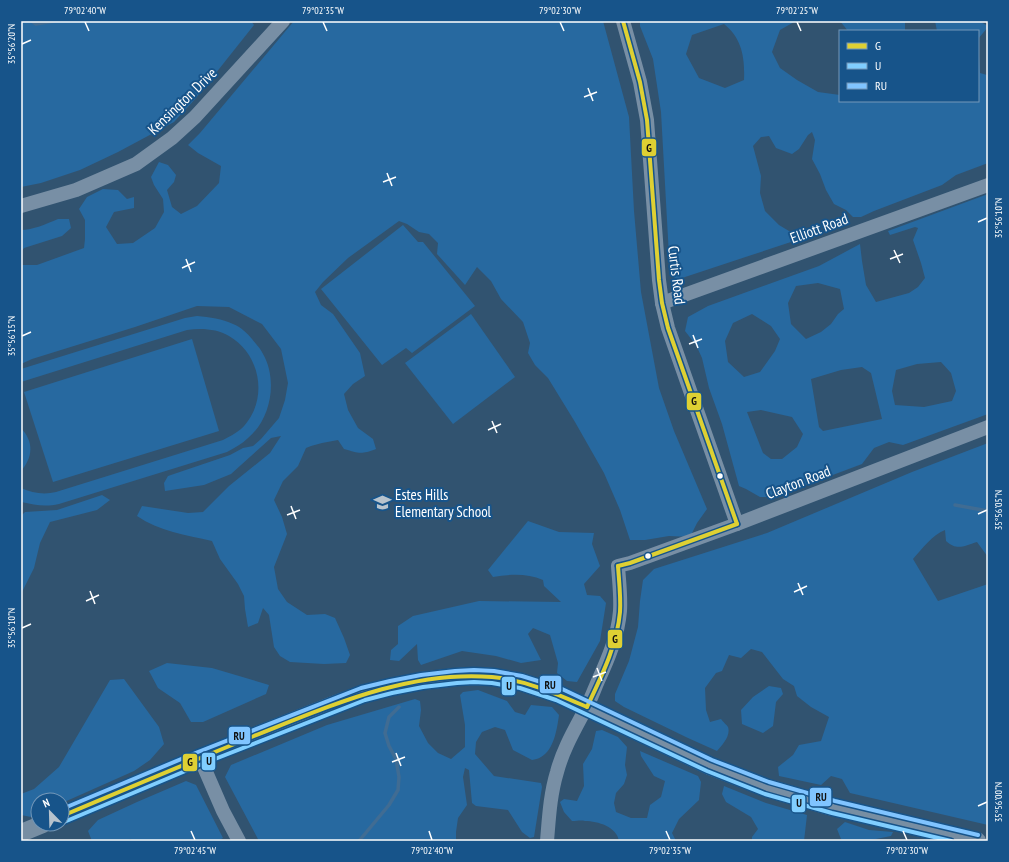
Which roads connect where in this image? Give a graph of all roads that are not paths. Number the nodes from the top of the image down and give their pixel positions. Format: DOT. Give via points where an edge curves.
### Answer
graph roads {
  1 [pos="283,21"];
  2 [pos="623,21"];
  3 [pos="988,185"];
  4 [pos="21,206"];
  5 [pos="662,304"];
  6 [pos="988,426"];
  7 [pos="736,524"];
  8 [pos="587,707"];
  9 [pos="200,758"];
  10 [pos="70,813"];
  11 [pos="239,841"];
  12 [pos="547,841"];
  13 [pos="977,841"];
  1 -- 4 [label="street, Kensington Drive" via="195,117 172,138 136,164 76,190"];
  2 -- 5 [label="street, Curtis Road" via="640,82 647,120"];
  3 -- 5 [label="street, Elliott Road"];
  5 -- 7 [label="street, Curtis Road"];
  6 -- 7 [label="street, Clayton Road"];
  7 -- 8 [label="street, Clayton Road" via="618,566 620,613 616,633"];
  8 -- 9 [label="main road" via="540,688 500,678 456,677 422,681 363,694"];
  8 -- 12 [label="street" via="557,771"];
  8 -- 13 [label="main road" via="710,766 766,788 833,807"];
  9 -- 10 [label="main road"];
  9 -- 11 [label="street"];
}
